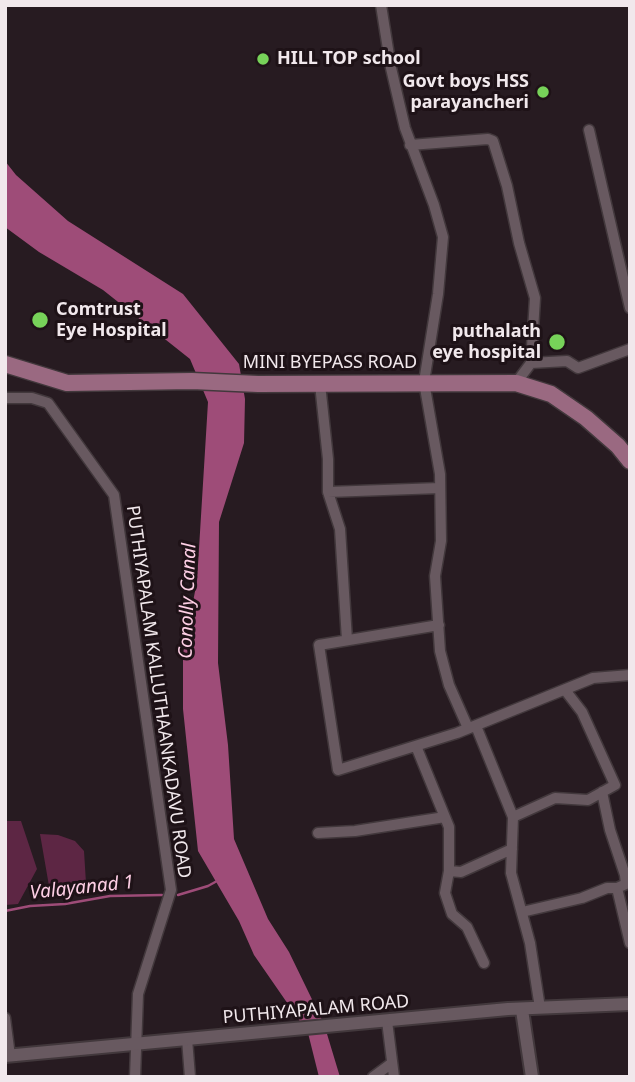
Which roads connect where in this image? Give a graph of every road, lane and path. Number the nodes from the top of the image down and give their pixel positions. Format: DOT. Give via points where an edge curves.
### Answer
graph roads {
  1 [pos="381,5"];
  2 [pos="589,130"];
  3 [pos="410,145"];
  4 [pos="630,308"];
  5 [pos="630,349"];
  6 [pos="531,363"];
  7 [pos="5,364"];
  8 [pos="424,382"];
  9 [pos="516,383"];
  10 [pos="320,384"];
  11 [pos="5,398"];
  12 [pos="624,442"];
  13 [pos="630,461"];
  14 [pos="440,488"];
  15 [pos="328,492"];
  16 [pos="439,625"];
  17 [pos="347,640"];
  18 [pos="630,675"];
  19 [pos="565,690"];
  20 [pos="472,727"];
  21 [pos="416,746"];
  22 [pos="602,792"];
  23 [pos="445,817"];
  24 [pos="513,817"];
  25 [pos="318,833"];
  26 [pos="512,849"];
  27 [pos="449,871"];
  28 [pos="617,888"];
  29 [pos="522,912"];
  30 [pos="628,918"];
  31 [pos="630,943"];
  32 [pos="484,963"];
  33 [pos="630,1004"];
  34 [pos="540,1008"];
  35 [pos="522,1010"];
  36 [pos="5,1018"];
  37 [pos="387,1021"];
  38 [pos="187,1039"];
  39 [pos="135,1044"];
  40 [pos="8,1056"];
  41 [pos="392,1063"];
  42 [pos="135,1077"];
  43 [pos="190,1077"];
  44 [pos="373,1077"];
  45 [pos="394,1077"];
  46 [pos="533,1077"];
  1 -- 3 [label="street"];
  2 -- 4 [label="street"];
  3 -- 6 [label="street" via="493,141 535,298"];
  3 -- 8 [label="street" via="443,237"];
  5 -- 6 [label="street" via="578,368 567,361"];
  6 -- 9 [label="street"];
  7 -- 10 [label="main road, MINI BYEPASS ROAD" via="67,383"];
  8 -- 9 [label="main road, MINI BYEPASS ROAD"];
  8 -- 10 [label="main road, MINI BYEPASS ROAD"];
  8 -- 14 [label="street"];
  9 -- 12 [label="main road, MINI BYEPASS ROAD" via="551,394"];
  10 -- 15 [label="street"];
  11 -- 39 [label="street, PUTHIYAPALAM KALLUTHAANKADAVU ROAD" via="48,403 114,495 171,890 138,994"];
  12 -- 13 [label="main road, MINI BYEPASS ROAD"];
  14 -- 15 [label="street"];
  14 -- 16 [label="street" via="441,541 435,576"];
  15 -- 17 [label="street" via="340,529"];
  16 -- 17 [label="street"];
  16 -- 20 [label="street" via="449,685"];
  17 -- 21 [label="street" via="319,645 338,770"];
  18 -- 19 [label="street" via="593,678"];
  19 -- 20 [label="street"];
  19 -- 22 [label="street" via="582,712 615,785"];
  20 -- 21 [label="street"];
  20 -- 24 [label="street"];
  21 -- 23 [label="street"];
  22 -- 24 [label="street" via="588,800 555,798"];
  22 -- 28 [label="street" via="625,875 626,884"];
  23 -- 25 [label="street"];
  23 -- 27 [label="street"];
  24 -- 26 [label="street"];
  26 -- 27 [label="street" via="461,872"];
  26 -- 29 [label="street" via="511,873"];
  27 -- 32 [label="street" via="445,893 452,914 467,927"];
  28 -- 29 [label="street"];
  28 -- 30 [label="street"];
  29 -- 34 [label="street"];
  30 -- 31 [label="street"];
  33 -- 34 [label="street, PUTHIYAPALAM ROAD"];
  34 -- 35 [label="street, PUTHIYAPALAM ROAD"];
  35 -- 37 [label="street, PUTHIYAPALAM ROAD"];
  35 -- 46 [label="street"];
  36 -- 40 [label="street"];
  37 -- 38 [label="street, PUTHIYAPALAM ROAD"];
  37 -- 41 [label="street"];
  38 -- 39 [label="street, PUTHIYAPALAM ROAD"];
  38 -- 43 [label="street"];
  39 -- 40 [label="street, PUTHIYAPALAM ROAD"];
  39 -- 42 [label="street, PUTHIYAPALAM KALLUTHAANKADAVU ROAD"];
  41 -- 44 [label="street"];
  41 -- 45 [label="street"];
}
